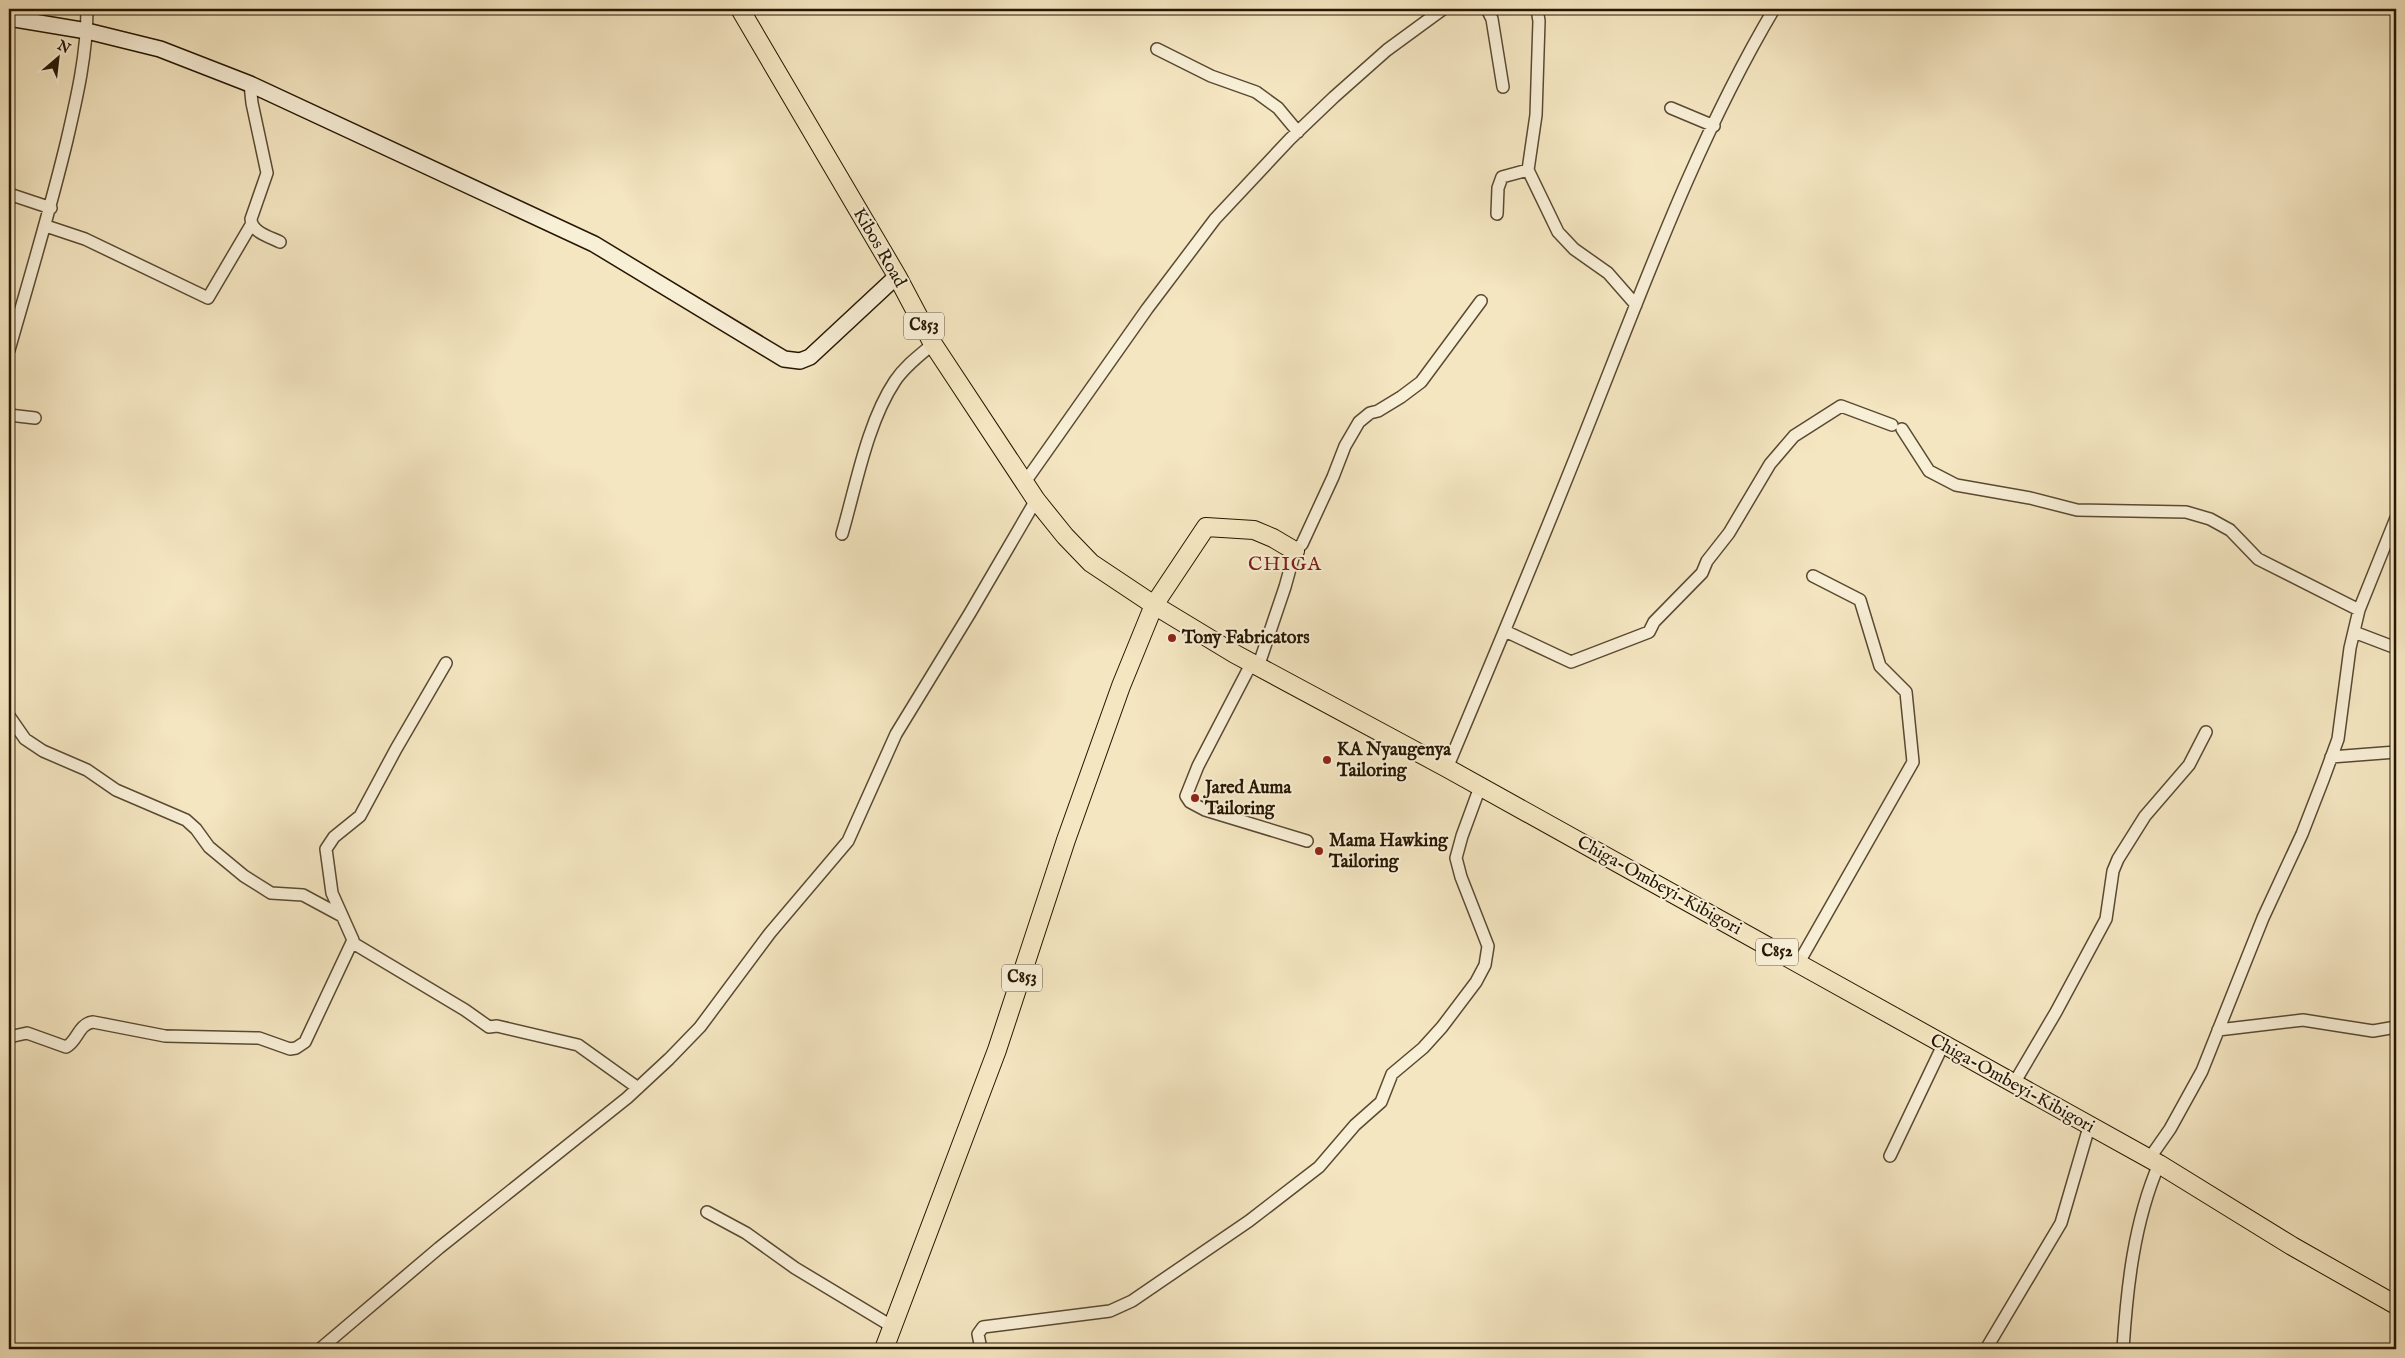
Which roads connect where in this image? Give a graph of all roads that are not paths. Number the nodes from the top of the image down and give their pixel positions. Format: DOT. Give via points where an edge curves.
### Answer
graph roads {
  1 [pos="87,9"];
  2 [pos="740,9"];
  3 [pos="1443,9"];
  4 [pos="1487,9"];
  5 [pos="1537,9"];
  6 [pos="1774,9"];
  7 [pos="9,18"];
  8 [pos="87,31"];
  9 [pos="1156,49"];
  10 [pos="250,84"];
  11 [pos="1503,87"];
  12 [pos="1671,108"];
  13 [pos="1714,126"];
  14 [pos="1298,132"];
  15 [pos="1528,170"];
  16 [pos="9,194"];
  17 [pos="51,208"];
  18 [pos="1497,214"];
  19 [pos="251,225"];
  20 [pos="46,226"];
  21 [pos="280,242"];
  22 [pos="897,276"];
  23 [pos="1481,301"];
  24 [pos="1636,305"];
  25 [pos="933,344"];
  26 [pos="9,350"];
  27 [pos="9,415"];
  28 [pos="35,418"];
  29 [pos="1025,482"];
  30 [pos="1036,500"];
  31 [pos="2396,518"];
  32 [pos="842,534"];
  33 [pos="1295,551"];
  34 [pos="1813,576"];
  35 [pos="1154,606"];
  36 [pos="2359,610"];
  37 [pos="1505,631"];
  38 [pos="2354,632"];
  39 [pos="2396,648"];
  40 [pos="446,663"];
  41 [pos="1256,665"];
  42 [pos="9,716"];
  43 [pos="2206,732"];
  44 [pos="2396,752"];
  45 [pos="2331,757"];
  46 [pos="1447,768"];
  47 [pos="1480,787"];
  48 [pos="1307,841"];
  49 [pos="342,916"];
  50 [pos="353,943"];
  51 [pos="1798,964"];
  52 [pos="2396,1027"];
  53 [pos="2218,1030"];
  54 [pos="9,1037"];
  55 [pos="1943,1045"];
  56 [pos="2013,1085"];
  57 [pos="638,1088"];
  58 [pos="2089,1127"];
  59 [pos="1890,1156"];
  60 [pos="2154,1162"];
  61 [pos="707,1212"];
  62 [pos="2396,1305"];
  63 [pos="893,1327"];
  64 [pos="320,1349"];
  65 [pos="884,1349"];
  66 [pos="981,1349"];
  67 [pos="1986,1349"];
  68 [pos="2123,1349"];
  1 -- 8 [label="street"];
  2 -- 22 [label="main road, Kibos Road / C853"];
  3 -- 14 [label="street" via="1387,50"];
  4 -- 11 [label="street" via="1492,19"];
  5 -- 15 [label="street" via="1536,115"];
  6 -- 13 [label="street" via="1744,59"];
  7 -- 8 [label="street"];
  8 -- 10 [label="street" via="160,49"];
  8 -- 17 [label="street" via="79,90"];
  9 -- 14 [label="street" via="1211,76 1256,92 1278,108"];
  10 -- 19 [label="street" via="267,173"];
  10 -- 22 [label="street" via="594,244 784,359 800,361 810,357"];
  12 -- 13 [label="street"];
  13 -- 24 [label="street"];
  14 -- 29 [label="street" via="1215,219"];
  15 -- 18 [label="street" via="1502,177"];
  15 -- 24 [label="street" via="1558,232 1574,249 1608,272"];
  16 -- 17 [label="street"];
  17 -- 20 [label="street"];
  19 -- 20 [label="street" via="208,298 86,239"];
  19 -- 21 [label="street"];
  20 -- 26 [label="street"];
  22 -- 25 [label="main road, Kibos Road / C853"];
  23 -- 33 [label="street" via="1421,382 1360,422 1345,446 1302,544"];
  24 -- 37 [label="street"];
  25 -- 29 [label="main road, Kibos Road / C853"];
  25 -- 32 [label="street" via="904,370 884,400 870,436"];
  27 -- 28 [label="street"];
  29 -- 30 [label="main road, Kibos Road / C853"];
  30 -- 35 [label="main road, Kibos Road / C853" via="1064,536 1091,562"];
  30 -- 57 [label="street" via="896,734 842,850 770,933 700,1027"];
  31 -- 36 [label="street"];
  33 -- 35 [label="main road" via="1254,530 1206,527"];
  33 -- 41 [label="street" via="1259,664"];
  34 -- 51 [label="street" via="1860,600 1880,666 1906,692 1913,762"];
  35 -- 41 [label="main road, Chiga-Ombeyi-Kibigori / C852"];
  35 -- 63 [label="main road, C853" via="1109,718 997,1050"];
  36 -- 37 [label="street" via="2258,559 2230,530 2210,519 2186,512 2076,510 1956,485 1930,471 1897,427 1841,406 1794,436 1770,464 1702,573 1654,622 1649,632 1571,662"];
  36 -- 38 [label="street"];
  37 -- 46 [label="street"];
  38 -- 39 [label="street"];
  38 -- 45 [label="street" via="2341,721"];
  40 -- 49 [label="street" via="360,816 334,837 326,849 332,893"];
  41 -- 46 [label="main road, Chiga-Ombeyi-Kibigori / C852"];
  41 -- 48 [label="street" via="1248,670 1186,796 1205,810"];
  42 -- 49 [label="street" via="25,739 43,751 87,770 116,790 186,820 208,847 271,894 303,895"];
  43 -- 56 [label="street" via="2190,765 2145,816 2118,859 2105,922"];
  44 -- 45 [label="street"];
  45 -- 53 [label="street" via="2302,834 2263,918"];
  46 -- 47 [label="main road, Chiga-Ombeyi-Kibigori / C852"];
  47 -- 51 [label="main road, Chiga-Ombeyi-Kibigori / C852"];
  47 -- 66 [label="street" via="1456,858 1488,946 1485,965 1442,1027 1392,1074 1380,1102 1349,1132 1329,1158 1297,1185 1132,1300 1110,1310 983,1327 978,1334"];
  49 -- 50 [label="street"];
  50 -- 54 [label="street" via="305,1042 296,1048 283,1048 259,1038 165,1036 93,1022 82,1027 66,1047 27,1033"];
  50 -- 57 [label="street" via="489,1027 497,1026 578,1045"];
  51 -- 55 [label="main road, Chiga-Ombeyi-Kibigori / C852"];
  52 -- 53 [label="street" via="2373,1031 2303,1020"];
  53 -- 60 [label="street" via="2202,1072"];
  55 -- 56 [label="main road, Chiga-Ombeyi-Kibigori / C852"];
  55 -- 59 [label="street"];
  56 -- 58 [label="main road, Chiga-Ombeyi-Kibigori / C852"];
  57 -- 64 [label="street" via="439,1248"];
  58 -- 60 [label="main road, Chiga-Ombeyi-Kibigori / C852"];
  58 -- 67 [label="street" via="2061,1223"];
  60 -- 62 [label="main road, Chiga-Ombeyi-Kibigori / C852"];
  60 -- 68 [label="street" via="2138,1229"];
  61 -- 63 [label="street"];
  63 -- 65 [label="main road, C853"];
}
